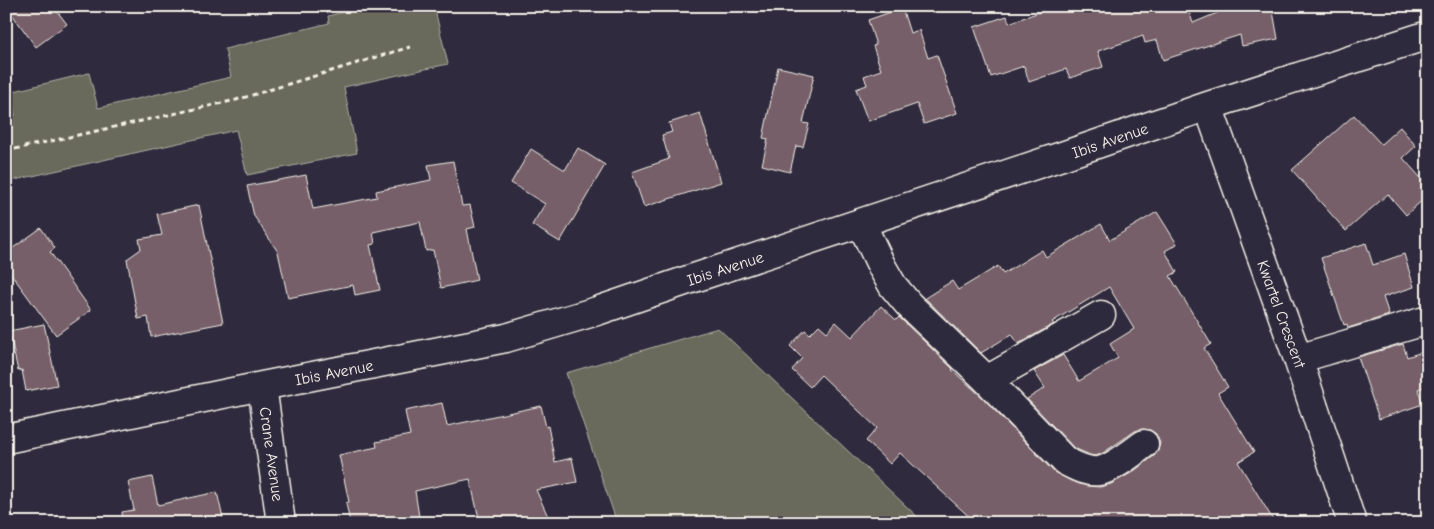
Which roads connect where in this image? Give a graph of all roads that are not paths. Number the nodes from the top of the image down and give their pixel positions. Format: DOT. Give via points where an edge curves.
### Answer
graph roads {
  1 [pos="1428,35"];
  2 [pos="1208,106"];
  3 [pos="861,222"];
  4 [pos="1101,315"];
  5 [pos="1428,320"];
  6 [pos="1298,359"];
  7 [pos="987,380"];
  8 [pos="262,386"];
  9 [pos="6,439"];
  10 [pos="1144,444"];
  11 [pos="281,523"];
  12 [pos="1352,523"];
  1 -- 2 [label="street, Ibis Avenue"];
  2 -- 3 [label="street, Ibis Avenue"];
  2 -- 6 [label="street, Kwartel Crescent"];
  3 -- 7 [label="street" via="893,286"];
  3 -- 8 [label="street, Ibis Avenue" via="597,311 506,338"];
  4 -- 7 [label="street"];
  5 -- 6 [label="street"];
  6 -- 12 [label="street, Kwartel Crescent"];
  7 -- 10 [label="street" via="1065,461 1081,469 1099,471"];
  8 -- 9 [label="street, Ibis Avenue"];
  8 -- 11 [label="street, Crane Avenue"];
}
